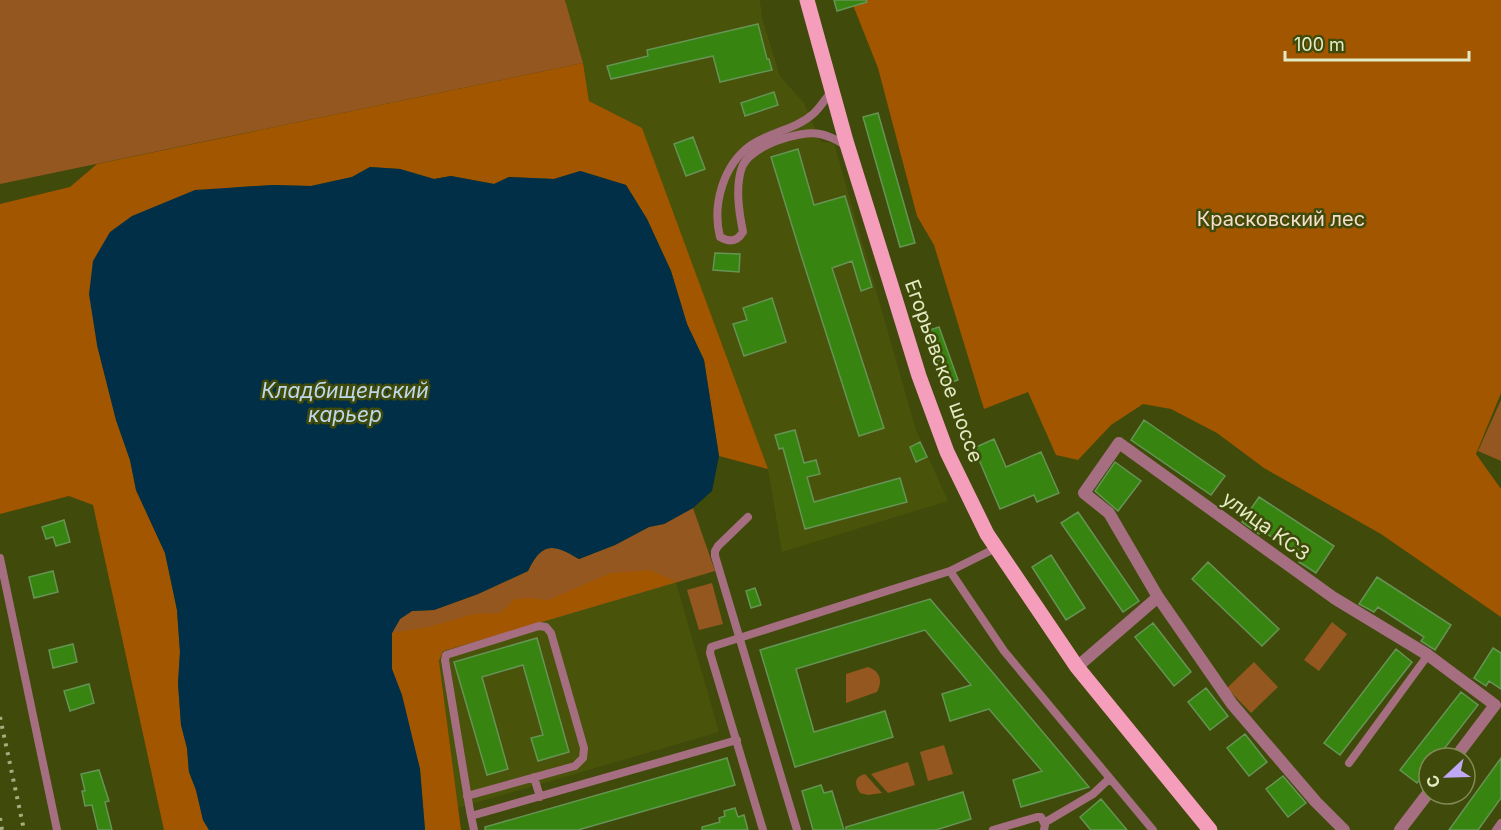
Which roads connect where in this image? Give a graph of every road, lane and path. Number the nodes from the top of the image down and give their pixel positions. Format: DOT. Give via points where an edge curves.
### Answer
graph roads {
  1 [pos="807,0"];
  2 [pos="832,91"];
  3 [pos="848,147"];
  4 [pos="748,518"];
  5 [pos="996,548"];
  6 [pos="0,558"];
  7 [pos="950,572"];
  8 [pos="1158,597"];
  9 [pos="740,636"];
  10 [pos="1428,655"];
  11 [pos="1077,667"];
  12 [pos="1498,707"];
  13 [pos="737,740"];
  14 [pos="1465,746"];
  15 [pos="1349,763"];
  16 [pos="534,777"];
  17 [pos="1109,779"];
  18 [pos="467,796"];
  19 [pos="540,796"];
  20 [pos="1418,806"];
  21 [pos="471,816"];
  22 [pos="1501,823"];
  23 [pos="1044,826"];
  24 [pos="57,830"];
  25 [pos="474,830"];
  26 [pos="763,830"];
  27 [pos="797,830"];
  28 [pos="993,830"];
  29 [pos="1154,830"];
  30 [pos="1210,830"];
  31 [pos="1344,830"];
  32 [pos="1400,830"];
  33 [pos="1496,830"];
  1 -- 2 [label="main road, Егорьевское шоссе"];
  2 -- 3 [label="main road, Егорьевское шоссе"];
  2 -- 3 [label="lane" via="813,114 791,129 752,145 739,156 718,196 716,218 720,237 731,241 742,232 740,178 747,158 755,151 806,134 832,137"];
  3 -- 5 [label="main road, Егорьевское шоссе" via="919,376 947,452"];
  4 -- 9 [label="lane" via="715,551"];
  5 -- 7 [label="lane"];
  5 -- 11 [label="main road, Егорьевское шоссе"];
  6 -- 24 [label="lane"];
  7 -- 9 [label="lane"];
  7 -- 17 [label="lane" via="1004,651"];
  8 -- 10 [label="street, улица КСЗ" via="1108,513 1084,493 1119,443 1334,598"];
  8 -- 11 [label="street"];
  8 -- 31 [label="street, улица КСЗ" via="1232,704"];
  9 -- 13 [label="lane" via="711,647"];
  9 -- 27 [label="lane"];
  10 -- 12 [label="street, улица КСЗ"];
  10 -- 15 [label="lane"];
  11 -- 30 [label="main road, Егорьевское шоссе"];
  12 -- 14 [label="street, улица КСЗ"];
  13 -- 19 [label="lane"];
  13 -- 26 [label="lane"];
  16 -- 18 [label="lane"];
  16 -- 18 [label="lane" via="575,766 583,758 584,748 551,633 539,626 446,655"];
  16 -- 19 [label="lane"];
  17 -- 23 [label="lane"];
  17 -- 29 [label="lane"];
  18 -- 21 [label="lane"];
  19 -- 21 [label="lane"];
  20 -- 32 [label="street"];
  21 -- 25 [label="lane"];
  22 -- 33 [label="lane"];
  23 -- 28 [label="lane" via="1041,817 1037,817"];
}
